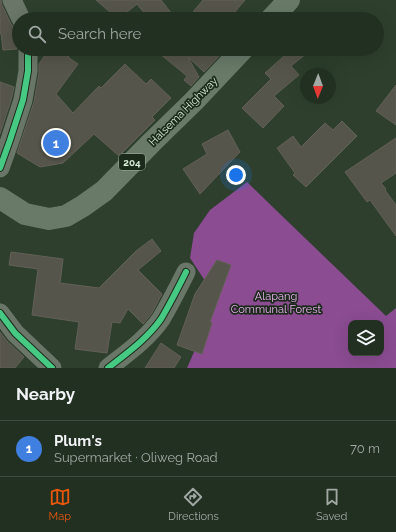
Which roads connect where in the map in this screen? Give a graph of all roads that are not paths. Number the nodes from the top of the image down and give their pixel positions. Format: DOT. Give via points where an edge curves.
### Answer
graph roads {
  1 [pos="12,0"];
  2 [pos="288,0"];
  3 [pos="18,12"];
  4 [pos="277,12"];
  5 [pos="28,56"];
  6 [pos="236,56"];
  7 [pos="0,168"];
  8 [pos="0,198"];
  9 [pos="186,272"];
  10 [pos="0,314"];
  11 [pos="52,368"];
  12 [pos="108,368"];
  1 -- 3 [label="street"];
  2 -- 4 [label="highway"];
  5 -- 7 [label="street" via="23,100"];
  6 -- 8 [label="highway, Halsema Highway / 204" via="104,191 83,206 66,216 48,219 26,214"];
  9 -- 12 [label="street" via="160,319 148,334"];
  10 -- 11 [label="street" via="15,333"];
}
